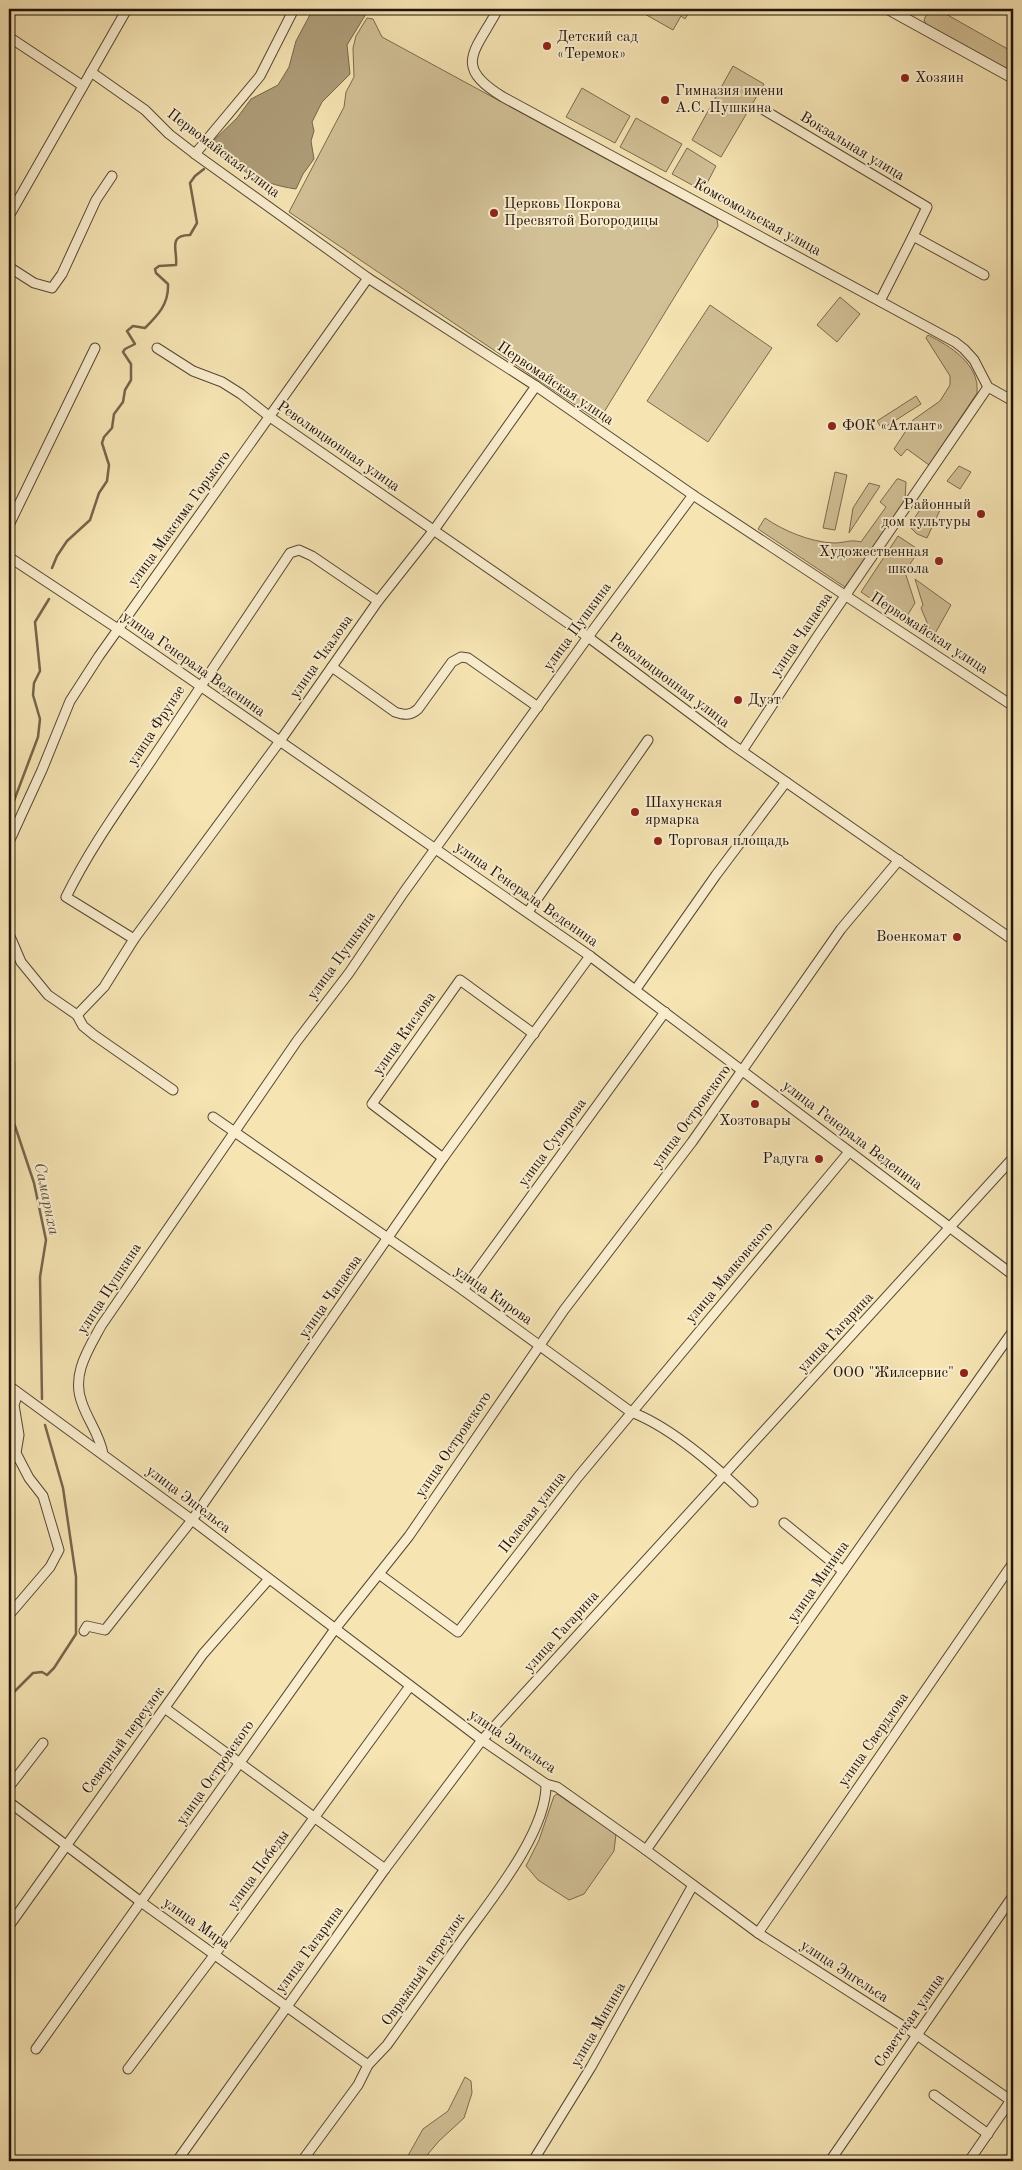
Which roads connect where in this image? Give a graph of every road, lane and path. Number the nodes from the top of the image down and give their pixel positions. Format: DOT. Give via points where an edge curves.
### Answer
graph roads {
  1 [pos="127,9"];
  2 [pos="294,9"];
  3 [pos="498,9"];
  4 [pos="888,9"];
  5 [pos="9,37"];
  6 [pos="91,72"];
  7 [pos="1013,78"];
  8 [pos="83,86"];
  9 [pos="764,110"];
  10 [pos="195,154"];
  11 [pos="112,176"];
  12 [pos="9,216"];
  13 [pos="913,236"];
  14 [pos="9,267"];
  15 [pos="984,275"];
  16 [pos="368,278"];
  17 [pos="880,301"];
  18 [pos="95,348"];
  19 [pos="157,348"];
  20 [pos="536,386"];
  21 [pos="988,387"];
  22 [pos="1013,400"];
  23 [pos="270,417"];
  24 [pos="693,495"];
  25 [pos="9,525"];
  26 [pos="434,530"];
  27 [pos="9,557"];
  28 [pos="845,595"];
  29 [pos="378,601"];
  30 [pos="118,629"];
  31 [pos="588,637"];
  32 [pos="332,667"];
  33 [pos="200,686"];
  34 [pos="1013,705"];
  35 [pos="538,706"];
  36 [pos="648,740"];
  37 [pos="280,742"];
  38 [pos="742,751"];
  39 [pos="786,782"];
  40 [pos="9,842"];
  41 [pos="435,849"];
  42 [pos="899,860"];
  43 [pos="528,912"];
  44 [pos="9,934"];
  45 [pos="134,940"];
  46 [pos="1013,940"];
  47 [pos="590,956"];
  48 [pos="636,989"];
  49 [pos="665,1012"];
  50 [pos="77,1015"];
  51 [pos="534,1034"];
  52 [pos="742,1070"];
  53 [pos="173,1090"];
  54 [pos="213,1117"];
  55 [pos="234,1132"];
  56 [pos="849,1152"];
  57 [pos="443,1158"];
  58 [pos="1013,1158"];
  59 [pos="950,1229"];
  60 [pos="388,1240"];
  61 [pos="1013,1275"];
  62 [pos="463,1290"];
  63 [pos="1013,1331"];
  64 [pos="540,1346"];
  65 [pos="9,1386"];
  66 [pos="18,1393"];
  67 [pos="631,1412"];
  68 [pos="16,1453"];
  69 [pos="103,1454"];
  70 [pos="9,1463"];
  71 [pos="724,1474"];
  72 [pos="753,1502"];
  73 [pos="192,1520"];
  74 [pos="784,1523"];
  75 [pos="1013,1563"];
  76 [pos="844,1571"];
  77 [pos="379,1574"];
  78 [pos="269,1579"];
  79 [pos="9,1615"];
  80 [pos="335,1629"];
  81 [pos="84,1631"];
  82 [pos="410,1686"];
  83 [pos="166,1709"];
  84 [pos="482,1740"];
  85 [pos="43,1743"];
  86 [pos="240,1763"];
  87 [pos="546,1784"];
  88 [pos="9,1787"];
  89 [pos="9,1802"];
  90 [pos="314,1818"];
  91 [pos="66,1845"];
  92 [pos="646,1850"];
  93 [pos="384,1869"];
  94 [pos="693,1885"];
  95 [pos="1013,1896"];
  96 [pos="141,1902"];
  97 [pos="9,1926"];
  98 [pos="758,1933"];
  99 [pos="215,1954"];
  100 [pos="287,2006"];
  101 [pos="917,2035"];
  102 [pos="36,2050"];
  103 [pos="368,2065"];
  104 [pos="128,2069"];
  105 [pos="934,2095"];
  106 [pos="1012,2101"];
  107 [pos="988,2134"];
  108 [pos="177,2161"];
  109 [pos="302,2161"];
  110 [pos="533,2161"];
  111 [pos="830,2161"];
  112 [pos="969,2161"];
  1 -- 6 [label="street"];
  2 -- 10 [label="street" via="260,76"];
  3 -- 17 [label="street, Комсомольская улица" via="471,62 481,82"];
  4 -- 7 [label="street"];
  5 -- 8 [label="street"];
  6 -- 8 [label="street"];
  6 -- 10 [label="street, Первомайская улица" via="145,110"];
  8 -- 12 [label="street"];
  9 -- 13 [label="street, Вокзальная улица" via="927,207"];
  10 -- 16 [label="street, Первомайская улица"];
  11 -- 14 [label="street" via="96,200 62,274 52,288 34,283"];
  13 -- 15 [label="street"];
  13 -- 17 [label="street"];
  16 -- 20 [label="street, Первомайская улица"];
  16 -- 23 [label="street, улица Максима Горького"];
  17 -- 21 [label="street, Комсомольская улица" via="964,349 974,360"];
  18 -- 25 [label="street"];
  19 -- 23 [label="street, Революционная улица" via="193,371 242,394"];
  20 -- 24 [label="street, Первомайская улица"];
  20 -- 26 [label="street, улица Чкалова"];
  21 -- 22 [label="street"];
  21 -- 28 [label="street, улица Чапаева"];
  23 -- 26 [label="street, Революционная улица"];
  23 -- 30 [label="street, улица Максима Горького"];
  24 -- 28 [label="street, Первомайская улица"];
  24 -- 31 [label="street, улица Пушкина"];
  26 -- 29 [label="street, улица Чкалова"];
  26 -- 31 [label="street, Революционная улица"];
  27 -- 30 [label="street, улица Генерала Веденина"];
  28 -- 34 [label="street, Первомайская улица"];
  28 -- 38 [label="street, улица Чапаева"];
  29 -- 32 [label="street, улица Чкалова"];
  29 -- 33 [label="street, улица Фрунзе" via="312,556 294,550"];
  30 -- 33 [label="street, улица Генерала Веденина"];
  30 -- 40 [label="street, улица Максима Горького" via="70,701"];
  31 -- 35 [label="street, улица Пушкина"];
  31 -- 38 [label="street, Революционная улица"];
  32 -- 35 [label="street" via="404,715 413,714 418,709 452,662 461,657 468,658"];
  32 -- 37 [label="street, улица Чкалова"];
  33 -- 37 [label="street, улица Генерала Веденина"];
  33 -- 45 [label="street, улица Фрунзе" via="83,862 66,897"];
  35 -- 41 [label="street, улица Пушкина"];
  36 -- 43 [label="street"];
  37 -- 41 [label="street, улица Генерала Веденина"];
  37 -- 45 [label="street, улица Чкалова"];
  38 -- 39 [label="street, Революционная улица"];
  39 -- 42 [label="street, Революционная улица"];
  39 -- 48 [label="street"];
  41 -- 43 [label="street, улица Генерала Веденина"];
  41 -- 55 [label="street, улица Пушкина"];
  42 -- 46 [label="street, Революционная улица"];
  42 -- 52 [label="street, улица Островского" via="840,929"];
  43 -- 47 [label="street, улица Генерала Веденина"];
  44 -- 50 [label="street" via="21,962 48,995"];
  45 -- 50 [label="street, улица Чкалова" via="104,987"];
  47 -- 48 [label="street, улица Генерала Веденина"];
  47 -- 51 [label="street, улица Чапаева"];
  48 -- 49 [label="street, улица Генерала Веденина"];
  49 -- 52 [label="street, улица Генерала Веденина"];
  49 -- 62 [label="street, улица Суворова"];
  50 -- 53 [label="street" via="94,1035"];
  51 -- 57 [label="street, улица Чапаева"];
  51 -- 57 [label="street, улица Кислова" via="460,980 372,1104"];
  52 -- 56 [label="street, улица Генерала Веденина"];
  52 -- 64 [label="street, улица Островского"];
  54 -- 55 [label="street, улица Кирова"];
  55 -- 60 [label="street, улица Кирова"];
  55 -- 69 [label="street, улица Пушкина" via="101,1326 81,1364 81,1402"];
  56 -- 59 [label="street, улица Генерала Веденина"];
  56 -- 67 [label="street, улица Маяковского"];
  57 -- 60 [label="street, улица Чапаева"];
  58 -- 59 [label="street, улица Гагарина"];
  59 -- 61 [label="street, улица Генерала Веденина"];
  59 -- 71 [label="street, улица Гагарина"];
  60 -- 62 [label="street, улица Кирова"];
  60 -- 73 [label="street, улица Чапаева"];
  62 -- 64 [label="street, улица Кирова"];
  63 -- 76 [label="street, улица Минина"];
  64 -- 67 [label="street, улица Кирова"];
  64 -- 77 [label="street, улица Островского" via="409,1536"];
  65 -- 66 [label="street, улица Энгельса"];
  66 -- 68 [label="street" via="14,1405 19,1435"];
  66 -- 69 [label="street, улица Энгельса"];
  67 -- 71 [label="street, улица Кирова" via="656,1423"];
  67 -- 77 [label="street, Полевая улица" via="458,1632"];
  68 -- 70 [label="street"];
  68 -- 79 [label="street" via="43,1496 60,1550 50,1567"];
  69 -- 73 [label="street, улица Энгельса"];
  71 -- 72 [label="street, улица Кирова"];
  71 -- 84 [label="street, улица Гагарина"];
  73 -- 78 [label="street, улица Энгельса"];
  73 -- 81 [label="street, улица Чапаева" via="105,1630 87,1626"];
  74 -- 76 [label="street"];
  75 -- 98 [label="street, улица Свердлова"];
  76 -- 92 [label="street, улица Минина"];
  77 -- 80 [label="street, улица Островского"];
  78 -- 80 [label="street, улица Энгельса"];
  78 -- 83 [label="street, Северный переулок" via="203,1654"];
  80 -- 82 [label="street, улица Энгельса"];
  80 -- 86 [label="street, улица Островского"];
  82 -- 84 [label="street, улица Энгельса"];
  82 -- 90 [label="street, улица Победы"];
  83 -- 86 [label="street"];
  83 -- 91 [label="street, Северный переулок"];
  84 -- 87 [label="street, улица Энгельса"];
  84 -- 93 [label="street, улица Гагарина"];
  85 -- 88 [label="street"];
  86 -- 90 [label="street"];
  86 -- 96 [label="street, улица Островского"];
  87 -- 92 [label="street, улица Энгельса" via="557,1787"];
  87 -- 103 [label="street, Овражный переулок" via="546,1798 529,1841 508,1875 387,2046"];
  89 -- 91 [label="street, улица Мира"];
  90 -- 93 [label="street"];
  90 -- 99 [label="street, улица Победы"];
  91 -- 96 [label="street, улица Мира"];
  91 -- 97 [label="street, Северный переулок"];
  92 -- 94 [label="street, улица Энгельса"];
  93 -- 100 [label="street, улица Гагарина"];
  94 -- 98 [label="street, улица Энгельса"];
  94 -- 110 [label="street, улица Минина" via="591,2067"];
  95 -- 101 [label="street, Советская улица"];
  96 -- 99 [label="street, улица Мира"];
  96 -- 102 [label="street, улица Островского"];
  98 -- 101 [label="street, улица Энгельса"];
  99 -- 100 [label="street, улица Мира"];
  99 -- 104 [label="street, улица Победы"];
  100 -- 103 [label="street, улица Мира"];
  100 -- 108 [label="street, улица Гагарина"];
  101 -- 106 [label="street, улица Энгельса"];
  101 -- 111 [label="street, Советская улица"];
  103 -- 109 [label="street, Овражный переулок" via="358,2084"];
  105 -- 107 [label="street"];
  106 -- 107 [label="street"];
  107 -- 112 [label="street"];
}
